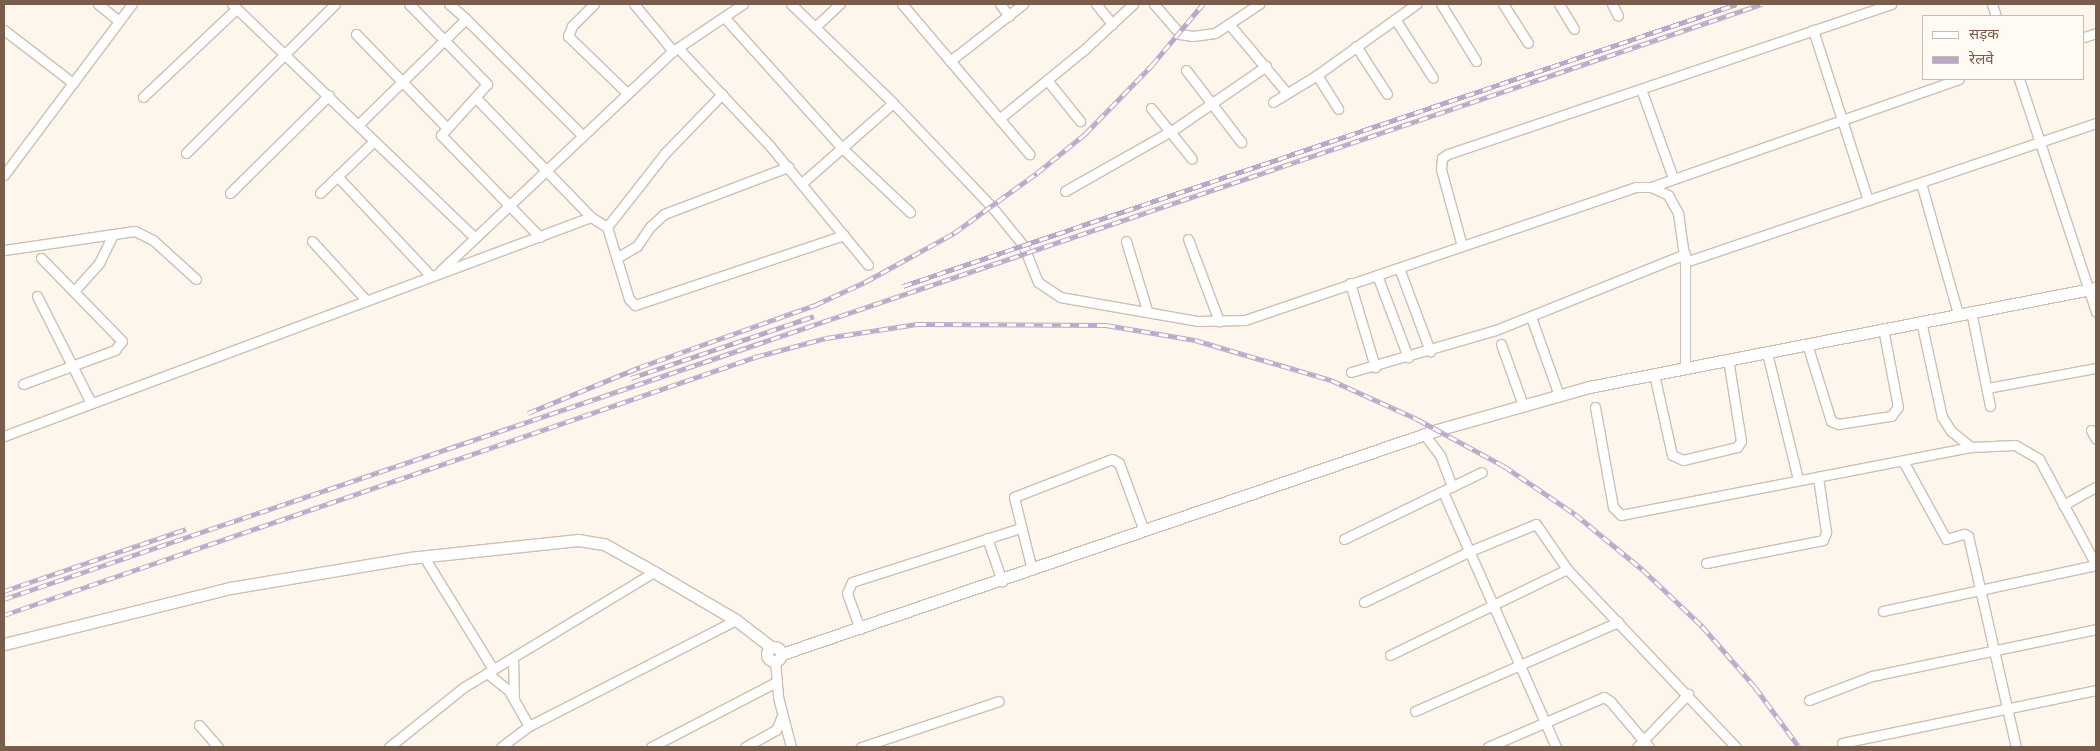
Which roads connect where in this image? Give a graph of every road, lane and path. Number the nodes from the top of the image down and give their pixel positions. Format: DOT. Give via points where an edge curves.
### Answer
graph roads {
  1 [pos="98,4"];
  2 [pos="132,4"];
  3 [pos="409,4"];
  4 [pos="449,4"];
  5 [pos="594,4"];
  6 [pos="634,4"];
  7 [pos="743,4"];
  8 [pos="792,4"];
  9 [pos="840,4"];
  10 [pos="902,4"];
  11 [pos="1000,4"];
  12 [pos="1023,4"];
  13 [pos="1096,4"];
  14 [pos="1134,4"];
  15 [pos="1154,4"];
  16 [pos="1166,4"];
  17 [pos="1259,4"];
  18 [pos="1416,4"];
  19 [pos="1441,4"];
  20 [pos="1503,4"];
  21 [pos="1559,4"];
  22 [pos="1612,4"];
  23 [pos="1891,4"];
  24 [pos="234,6"];
  25 [pos="330,6"];
  26 [pos="1160,12"];
  27 [pos="1009,16"];
  28 [pos="1618,16"];
  29 [pos="724,17"];
  30 [pos="466,19"];
  31 [pos="1395,19"];
  32 [pos="119,21"];
  33 [pos="1112,24"];
  34 [pos="1229,24"];
  35 [pos="815,27"];
  36 [pos="1574,29"];
  37 [pos="4,30"];
  38 [pos="1813,30"];
  39 [pos="356,34"];
  40 [pos="444,41"];
  41 [pos="1528,43"];
  42 [pos="1356,46"];
  43 [pos="676,49"];
  44 [pos="284,55"];
  45 [pos="950,61"];
  46 [pos="1476,61"];
  47 [pos="1266,66"];
  48 [pos="1186,70"];
  49 [pos="1317,75"];
  50 [pos="1433,78"];
  51 [pos="1048,80"];
  52 [pos="1956,80"];
  53 [pos="2019,80"];
  54 [pos="73,83"];
  55 [pos="400,83"];
  56 [pos="1642,89"];
  57 [pos="627,93"];
  58 [pos="1287,93"];
  59 [pos="722,94"];
  60 [pos="1386,94"];
  61 [pos="330,95"];
  62 [pos="143,97"];
  63 [pos="476,98"];
  64 [pos="1273,102"];
  65 [pos="893,103"];
  66 [pos="1213,105"];
  67 [pos="1151,108"];
  68 [pos="1338,109"];
  69 [pos="1841,118"];
  70 [pos="999,119"];
  71 [pos="1080,121"];
  72 [pos="2096,123"];
  73 [pos="359,124"];
  74 [pos="446,127"];
  75 [pos="1173,130"];
  76 [pos="582,135"];
  77 [pos="374,141"];
  78 [pos="1241,142"];
  79 [pos="2041,142"];
  80 [pos="841,147"];
  81 [pos="186,153"];
  82 [pos="1029,154"];
  83 [pos="1192,159"];
  84 [pos="788,167"];
  85 [pos="546,170"];
  86 [pos="4,175"];
  87 [pos="337,176"];
  88 [pos="1672,178"];
  89 [pos="1920,182"];
  90 [pos="802,183"];
  91 [pos="1651,186"];
  92 [pos="1065,191"];
  93 [pos="230,193"];
  94 [pos="320,193"];
  95 [pos="1868,200"];
  96 [pos="510,204"];
  97 [pos="910,212"];
  98 [pos="591,217"];
  99 [pos="607,227"];
  100 [pos="113,234"];
  101 [pos="844,235"];
  102 [pos="540,237"];
  103 [pos="475,238"];
  104 [pos="1188,239"];
  105 [pos="312,241"];
  106 [pos="1126,241"];
  107 [pos="1462,246"];
  108 [pos="4,250"];
  109 [pos="618,257"];
  110 [pos="41,258"];
  111 [pos="1685,258"];
  112 [pos="868,265"];
  113 [pos="1399,268"];
  114 [pos="434,274"];
  115 [pos="1377,275"];
  116 [pos="196,279"];
  117 [pos="1350,284"];
  118 [pos="2093,289"];
  119 [pos="74,291"];
  120 [pos="37,296"];
  121 [pos="365,300"];
  122 [pos="1148,310"];
  123 [pos="1971,311"];
  124 [pos="2096,312"];
  125 [pos="1958,314"];
  126 [pos="1530,317"];
  127 [pos="1219,321"];
  128 [pos="1921,321"];
  129 [pos="1883,328"];
  130 [pos="1501,344"];
  131 [pos="1808,344"];
  132 [pos="1430,351"];
  133 [pos="1767,353"];
  134 [pos="1408,358"];
  135 [pos="1728,359"];
  136 [pos="72,366"];
  137 [pos="1375,367"];
  138 [pos="1685,367"];
  139 [pos="2096,368"];
  140 [pos="1351,372"];
  141 [pos="1654,374"];
  142 [pos="23,384"];
  143 [pos="1987,388"];
  144 [pos="1559,395"];
  145 [pos="91,403"];
  146 [pos="1523,405"];
  147 [pos="1990,406"];
  148 [pos="1595,407"];
  149 [pos="2091,430"];
  150 [pos="1424,434"];
  151 [pos="4,436"];
  152 [pos="2096,439"];
  153 [pos="1971,447"];
  154 [pos="1903,461"];
  155 [pos="1482,472"];
  156 [pos="1818,476"];
  157 [pos="1798,479"];
  158 [pos="1452,487"];
  159 [pos="2096,487"];
  160 [pos="1443,492"];
  161 [pos="2064,505"];
  162 [pos="1020,528"];
  163 [pos="1144,531"];
  164 [pos="987,538"];
  165 [pos="1344,539"];
  166 [pos="1470,551"];
  167 [pos="424,556"];
  168 [pos="1706,563"];
  169 [pos="2096,565"];
  170 [pos="1032,570"];
  171 [pos="1567,570"];
  172 [pos="654,572"];
  173 [pos="1002,580"];
  174 [pos="1980,592"];
  175 [pos="1364,602"];
  176 [pos="1494,605"];
  177 [pos="1883,612"];
  178 [pos="736,620"];
  179 [pos="1618,622"];
  180 [pos="860,629"];
  181 [pos="2096,629"];
  182 [pos="4,644"];
  183 [pos="1994,650"];
  184 [pos="1390,655"];
  185 [pos="513,658"];
  186 [pos="778,658"];
  187 [pos="1521,665"];
  188 [pos="490,671"];
  189 [pos="776,682"];
  190 [pos="2096,690"];
  191 [pos="1688,694"];
  192 [pos="514,698"];
  193 [pos="1810,700"];
  194 [pos="999,701"];
  195 [pos="1415,711"];
  196 [pos="2008,711"];
  197 [pos="782,715"];
  198 [pos="1544,721"];
  199 [pos="199,725"];
  200 [pos="529,726"];
  201 [pos="1842,743"];
  202 [pos="1643,745"];
  203 [pos="218,747"];
  204 [pos="389,747"];
  205 [pos="501,747"];
  206 [pos="651,747"];
  207 [pos="745,747"];
  208 [pos="791,747"];
  209 [pos="861,747"];
  210 [pos="1488,747"];
  211 [pos="1556,747"];
  212 [pos="1736,747"];
  213 [pos="2016,747"];
  1 -- 32 [label="street"];
  2 -- 32 [label="street"];
  3 -- 40 [label="street"];
  4 -- 30 [label="street"];
  5 -- 57 [label="street" via="572,26 568,36"];
  6 -- 43 [label="street"];
  7 -- 29 [label="street"];
  8 -- 35 [label="street"];
  9 -- 35 [label="street"];
  10 -- 45 [label="street"];
  11 -- 27 [label="street"];
  12 -- 27 [label="street"];
  13 -- 33 [label="street"];
  14 -- 33 [label="street"];
  15 -- 26 [label="street"];
  16 -- 26 [label="street"];
  17 -- 34 [label="street"];
  18 -- 31 [label="street"];
  19 -- 46 [label="street"];
  20 -- 41 [label="street"];
  21 -- 36 [label="street"];
  22 -- 28 [label="street"];
  23 -- 38 [label="street"];
  24 -- 44 [label="street"];
  24 -- 62 [label="street"];
  25 -- 44 [label="street"];
  26 -- 34 [label="street" via="1180,34 1215,33"];
  27 -- 45 [label="street"];
  29 -- 43 [label="street"];
  29 -- 80 [label="street"];
  30 -- 40 [label="street"];
  30 -- 76 [label="street"];
  31 -- 42 [label="street"];
  31 -- 50 [label="street"];
  32 -- 54 [label="street"];
  33 -- 51 [label="street"];
  34 -- 47 [label="street"];
  35 -- 65 [label="street"];
  37 -- 54 [label="street"];
  38 -- 56 [label="street"];
  38 -- 69 [label="street"];
  39 -- 55 [label="street"];
  40 -- 55 [label="street"];
  40 -- 63 [label="street" via="487,84"];
  42 -- 49 [label="street"];
  42 -- 60 [label="street"];
  43 -- 57 [label="street"];
  43 -- 59 [label="street"];
  44 -- 61 [label="street"];
  44 -- 81 [label="street"];
  45 -- 70 [label="street"];
  47 -- 58 [label="street"];
  47 -- 66 [label="street"];
  48 -- 66 [label="street"];
  49 -- 58 [label="street"];
  49 -- 68 [label="street"];
  51 -- 70 [label="street"];
  51 -- 71 [label="street"];
  52 -- 69 [label="street"];
  53 -- 79 [label="street"];
  54 -- 86 [label="street"];
  55 -- 73 [label="street"];
  55 -- 74 [label="street"];
  56 -- 88 [label="street"];
  56 -- 107 [label="street" via="1442,158 1441,169"];
  57 -- 76 [label="street"];
  58 -- 64 [label="street"];
  59 -- 84 [label="street"];
  59 -- 99 [label="street" via="665,153"];
  61 -- 73 [label="street"];
  61 -- 93 [label="street"];
  63 -- 74 [label="street"];
  63 -- 85 [label="street"];
  65 -- 80 [label="street"];
  65 -- 122 [label="street" via="1016,234 1044,289 1072,300"];
  66 -- 75 [label="street"];
  66 -- 78 [label="street"];
  67 -- 75 [label="street"];
  69 -- 88 [label="street"];
  69 -- 95 [label="street"];
  70 -- 82 [label="street"];
  72 -- 79 [label="street"];
  73 -- 77 [label="street"];
  74 -- 96 [label="street" via="441,135"];
  75 -- 83 [label="street"];
  75 -- 92 [label="street"];
  76 -- 85 [label="street"];
  77 -- 87 [label="street"];
  77 -- 103 [label="street"];
  79 -- 89 [label="street"];
  79 -- 118 [label="street"];
  80 -- 90 [label="street"];
  80 -- 97 [label="street"];
  84 -- 90 [label="street"];
  84 -- 109 [label="street" via="664,214 635,249"];
  85 -- 96 [label="street"];
  85 -- 98 [label="street"];
  87 -- 94 [label="street"];
  87 -- 114 [label="street"];
  88 -- 91 [label="street"];
  89 -- 95 [label="street"];
  89 -- 125 [label="street"];
  90 -- 101 [label="street"];
  91 -- 107 [label="street" via="1636,187"];
  91 -- 111 [label="street" via="1675,203"];
  95 -- 111 [label="street"];
  96 -- 102 [label="street"];
  96 -- 103 [label="street"];
  98 -- 99 [label="street"];
  98 -- 102 [label="street"];
  99 -- 109 [label="street"];
  100 -- 108 [label="street"];
  100 -- 116 [label="street" via="135,231 147,235"];
  100 -- 119 [label="street" via="99,263"];
  101 -- 109 [label="street" via="639,306 628,299"];
  101 -- 112 [label="street"];
  102 -- 114 [label="street"];
  103 -- 114 [label="street"];
  104 -- 127 [label="street"];
  105 -- 121 [label="street"];
  106 -- 122 [label="street"];
  107 -- 113 [label="street"];
  110 -- 119 [label="street"];
  111 -- 126 [label="street"];
  111 -- 138 [label="street"];
  113 -- 115 [label="street"];
  113 -- 132 [label="street"];
  114 -- 121 [label="street"];
  115 -- 117 [label="street"];
  115 -- 134 [label="street"];
  117 -- 127 [label="street" via="1260,316"];
  117 -- 137 [label="street"];
  118 -- 123 [label="street"];
  118 -- 124 [label="street"];
  119 -- 136 [label="street" via="122,342 115,350"];
  120 -- 136 [label="street"];
  121 -- 145 [label="street"];
  122 -- 127 [label="street" via="1179,318"];
  123 -- 125 [label="street"];
  123 -- 143 [label="street"];
  125 -- 128 [label="street"];
  126 -- 132 [label="street"];
  126 -- 144 [label="street"];
  128 -- 129 [label="street"];
  128 -- 153 [label="street" via="1942,417 1951,431"];
  129 -- 131 [label="street"];
  129 -- 131 [label="street" via="1898,408 1891,416 1838,424 1831,421"];
  130 -- 146 [label="street"];
  131 -- 133 [label="street"];
  132 -- 134 [label="street"];
  133 -- 135 [label="street"];
  133 -- 157 [label="street"];
  134 -- 137 [label="street"];
  135 -- 138 [label="street"];
  135 -- 141 [label="street" via="1741,441 1737,447 1684,460 1672,455"];
  136 -- 142 [label="street"];
  136 -- 145 [label="street"];
  137 -- 140 [label="street"];
  138 -- 141 [label="street"];
  139 -- 143 [label="street"];
  141 -- 144 [label="street"];
  143 -- 147 [label="street"];
  144 -- 146 [label="street"];
  145 -- 151 [label="street"];
  146 -- 150 [label="street"];
  148 -- 157 [label="street" via="1613,507 1622,515"];
  149 -- 152 [label="street"];
  150 -- 158 [label="street" via="1440,455"];
  150 -- 163 [label="street"];
  153 -- 154 [label="street"];
  153 -- 161 [label="street" via="2023,447 2038,459"];
  154 -- 156 [label="street"];
  154 -- 174 [label="street" via="1946,539 1964,534 1968,536"];
  155 -- 158 [label="street"];
  156 -- 157 [label="street"];
  156 -- 168 [label="street" via="1826,532 1823,540"];
  158 -- 160 [label="street"];
  159 -- 161 [label="street"];
  160 -- 165 [label="street"];
  160 -- 166 [label="street"];
  161 -- 169 [label="street"];
  162 -- 163 [label="street" via="1013,500 1017,493 1112,459 1119,463"];
  162 -- 164 [label="street"];
  162 -- 170 [label="street"];
  163 -- 170 [label="street"];
  164 -- 173 [label="street"];
  164 -- 180 [label="street" via="852,582 847,593"];
  166 -- 171 [label="street" via="1536,524"];
  166 -- 175 [label="street"];
  166 -- 176 [label="street"];
  167 -- 172 [label="street" via="578,540 604,544"];
  167 -- 182 [label="street" via="230,588"];
  167 -- 188 [label="street"];
  169 -- 174 [label="street"];
  170 -- 173 [label="street"];
  171 -- 176 [label="street"];
  171 -- 179 [label="street"];
  172 -- 178 [label="street"];
  172 -- 185 [label="street"];
  173 -- 180 [label="street"];
  174 -- 177 [label="street"];
  174 -- 183 [label="street"];
  176 -- 184 [label="street"];
  176 -- 187 [label="street"];
  178 -- 186 [label="street" via="771,647 778,648"];
  178 -- 200 [label="street"];
  179 -- 187 [label="street"];
  179 -- 191 [label="street"];
  180 -- 186 [label="street"];
  181 -- 183 [label="street"];
  183 -- 193 [label="street" via="1872,676"];
  183 -- 196 [label="street"];
  185 -- 188 [label="street"];
  185 -- 192 [label="street"];
  186 -- 189 [label="street"];
  187 -- 195 [label="street"];
  187 -- 198 [label="street"];
  188 -- 192 [label="street"];
  188 -- 204 [label="street" via="442,703"];
  189 -- 197 [label="street"];
  189 -- 206 [label="street"];
  190 -- 196 [label="street"];
  191 -- 202 [label="street"];
  191 -- 212 [label="street"];
  192 -- 200 [label="street"];
  194 -- 209 [label="street"];
  196 -- 201 [label="street"];
  196 -- 213 [label="street"];
  197 -- 207 [label="street" via="776,730"];
  197 -- 208 [label="street"];
  198 -- 202 [label="street" via="1604,697"];
  198 -- 210 [label="street"];
  198 -- 211 [label="street"];
  199 -- 203 [label="street"];
  200 -- 205 [label="street"];
}
